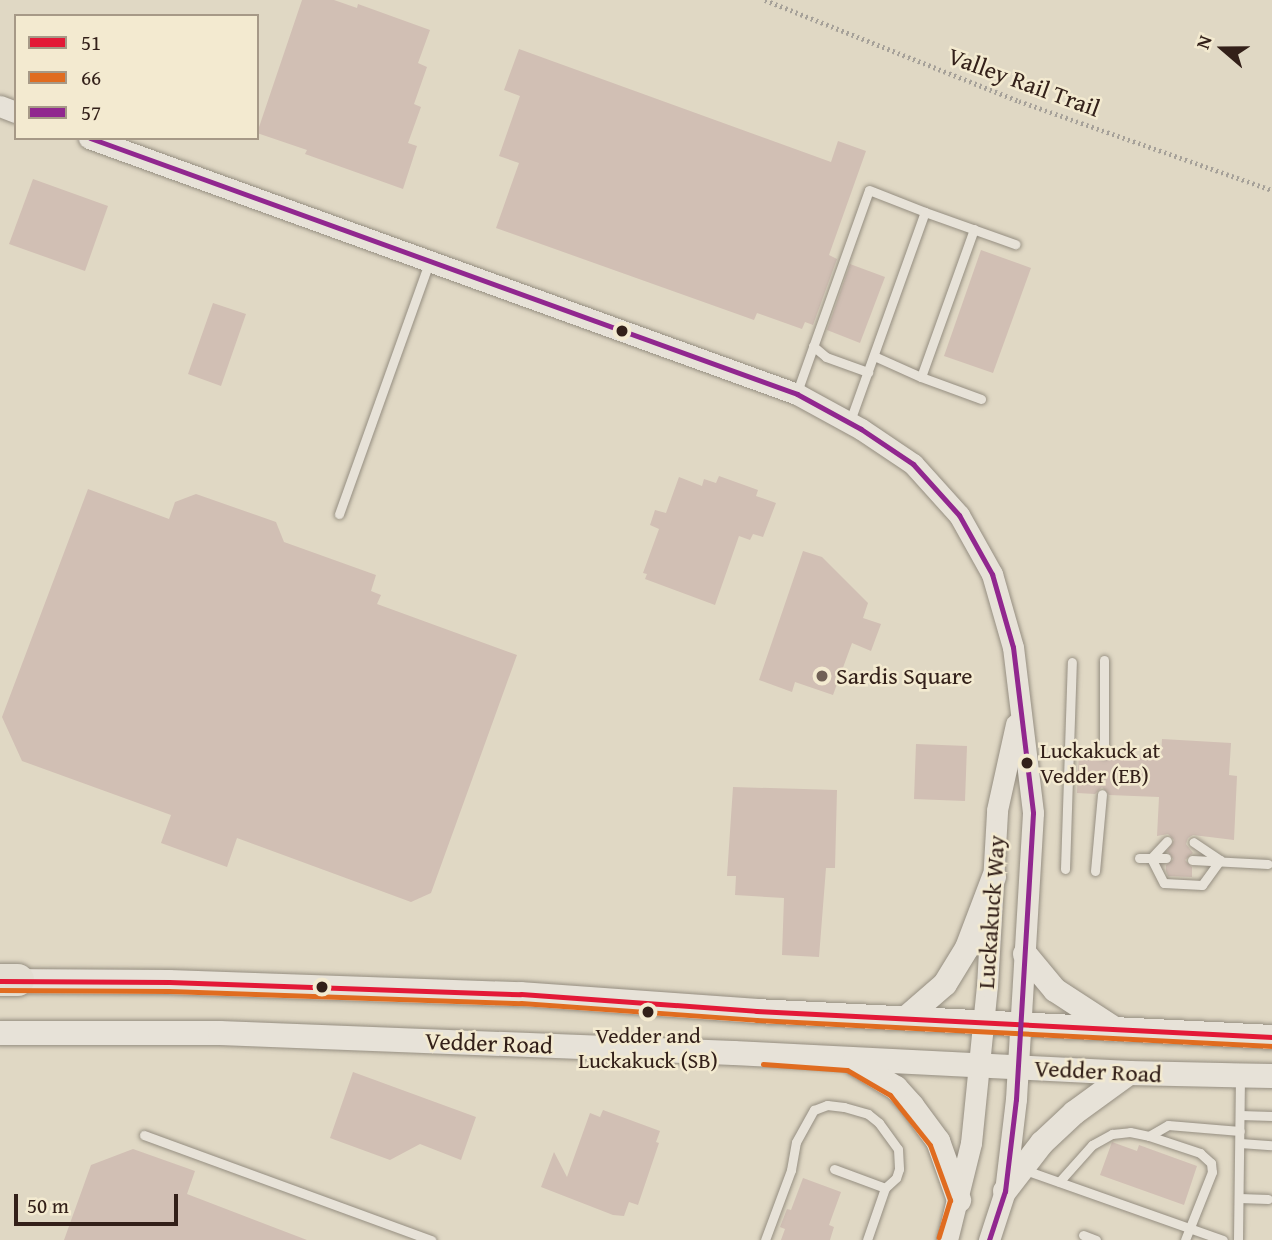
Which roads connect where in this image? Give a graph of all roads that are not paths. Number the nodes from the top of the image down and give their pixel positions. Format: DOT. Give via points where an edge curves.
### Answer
graph roads {
  1 [pos="95,140"];
  2 [pos="925,212"];
  3 [pos="974,229"];
  4 [pos="1015,244"];
  5 [pos="430,260"];
  6 [pos="813,346"];
  7 [pos="874,356"];
  8 [pos="868,372"];
  9 [pos="921,377"];
  10 [pos="797,394"];
  11 [pos="981,399"];
  12 [pos="850,423"];
  13 [pos="340,514"];
  14 [pos="1104,660"];
  15 [pos="1072,662"];
  16 [pos="1020,709"];
  17 [pos="1104,753"];
  18 [pos="1102,794"];
  19 [pos="1167,841"];
  20 [pos="1193,842"];
  21 [pos="1139,858"];
  22 [pos="1151,858"];
  23 [pos="1166,859"];
  24 [pos="1192,860"];
  25 [pos="1220,860"];
  26 [pos="1268,864"];
  27 [pos="1065,869"];
  28 [pos="1095,871"];
  29 [pos="994,877"];
  30 [pos="1025,954"];
  31 [pos="6,981"];
  32 [pos="907,1017"];
  33 [pos="983,1021"];
  34 [pos="1021,1025"];
  35 [pos="1115,1030"];
  36 [pos="0,1033"];
  37 [pos="1272,1037"];
  38 [pos="850,1060"];
  39 [pos="980,1065"];
  40 [pos="1018,1067"];
  41 [pos="1129,1073"];
  42 [pos="1240,1076"];
  43 [pos="1272,1076"];
  44 [pos="1240,1115"];
  45 [pos="1272,1116"];
  46 [pos="1240,1131"];
  47 [pos="144,1135"];
  48 [pos="1149,1136"];
  49 [pos="1240,1143"];
  50 [pos="1271,1144"];
  51 [pos="834,1169"];
  52 [pos="1024,1170"];
  53 [pos="1059,1182"];
  54 [pos="885,1188"];
  55 [pos="1005,1191"];
  56 [pos="1239,1198"];
  57 [pos="1268,1199"];
  58 [pos="959,1200"];
  59 [pos="1189,1228"];
  60 [pos="1083,1235"];
  61 [pos="431,1240"];
  62 [pos="765,1240"];
  63 [pos="867,1240"];
  64 [pos="947,1240"];
  65 [pos="989,1240"];
  66 [pos="1096,1240"];
  67 [pos="1185,1240"];
  68 [pos="1223,1240"];
  69 [pos="1238,1240"];
  1 -- 5 [label="street, Luckakuck Way"];
  2 -- 3 [label="lane"];
  2 -- 6 [label="lane" via="869,190"];
  2 -- 7 [label="lane"];
  3 -- 4 [label="lane"];
  3 -- 9 [label="lane"];
  5 -- 10 [label="street, Luckakuck Way"];
  5 -- 13 [label="lane"];
  6 -- 8 [label="lane" via="826,357"];
  6 -- 10 [label="lane"];
  7 -- 8 [label="lane"];
  7 -- 9 [label="lane"];
  8 -- 12 [label="lane"];
  9 -- 11 [label="lane"];
  10 -- 12 [label="street, Luckakuck Way"];
  12 -- 16 [label="street, Luckakuck Way" via="913,464 959,516 992,573 1013,647"];
  14 -- 17 [label="lane"];
  15 -- 27 [label="lane"];
  16 -- 29 [label="street, Luckakuck Way" via="997,810"];
  16 -- 30 [label="street, Luckakuck Way" via="1033,813"];
  18 -- 28 [label="lane"];
  19 -- 22 [label="lane"];
  20 -- 25 [label="lane"];
  21 -- 22 [label="lane"];
  22 -- 23 [label="lane"];
  22 -- 25 [label="lane" via="1164,883 1202,886"];
  24 -- 25 [label="lane"];
  25 -- 26 [label="lane"];
  29 -- 32 [label="main road" via="967,948 946,984"];
  29 -- 33 [label="street, Luckakuck Way"];
  30 -- 34 [label="street, Luckakuck Way"];
  30 -- 35 [label="main road" via="1055,990"];
  31 -- 32 [label="main road, Vedder Road" via="314,985"];
  32 -- 33 [label="main road, Vedder Road"];
  33 -- 34 [label="main road, Vedder Road"];
  33 -- 39 [label="street, Luckakuck Way"];
  34 -- 35 [label="main road, Vedder Road"];
  34 -- 40 [label="street, Luckakuck Way"];
  35 -- 37 [label="main road, Vedder Road"];
  36 -- 38 [label="main road, Vedder Road" via="233,1033"];
  38 -- 39 [label="main road, Vedder Road"];
  38 -- 58 [label="main road" via="895,1088 912,1106 938,1141"];
  39 -- 40 [label="main road, Vedder Road"];
  39 -- 58 [label="street, Luckakuck Way"];
  40 -- 41 [label="main road, Vedder Road"];
  40 -- 55 [label="street, Luckakuck Way"];
  41 -- 42 [label="main road, Vedder Road"];
  41 -- 52 [label="main road" via="1074,1113 1042,1143"];
  42 -- 43 [label="main road, Vedder Road"];
  42 -- 44 [label="lane"];
  44 -- 45 [label="lane"];
  44 -- 46 [label="lane"];
  46 -- 48 [label="lane" via="1168,1125"];
  46 -- 49 [label="lane"];
  47 -- 61 [label="lane"];
  48 -- 53 [label="lane" via="1112,1134 1092,1145"];
  48 -- 59 [label="lane" via="1200,1153 1211,1163 1212,1172"];
  49 -- 50 [label="lane"];
  49 -- 56 [label="lane"];
  51 -- 54 [label="lane"];
  52 -- 53 [label="lane"];
  52 -- 55 [label="main road"];
  53 -- 59 [label="lane"];
  54 -- 62 [label="lane" via="900,1169 898,1149 879,1123 868,1114 844,1107 827,1105 814,1110 796,1142 791,1170"];
  54 -- 63 [label="lane"];
  55 -- 65 [label="street, Luckakuck Way"];
  56 -- 57 [label="lane"];
  56 -- 69 [label="lane"];
  58 -- 64 [label="street, Luckakuck Way"];
  59 -- 67 [label="lane"];
  59 -- 68 [label="lane"];
  60 -- 66 [label="lane"];
}
